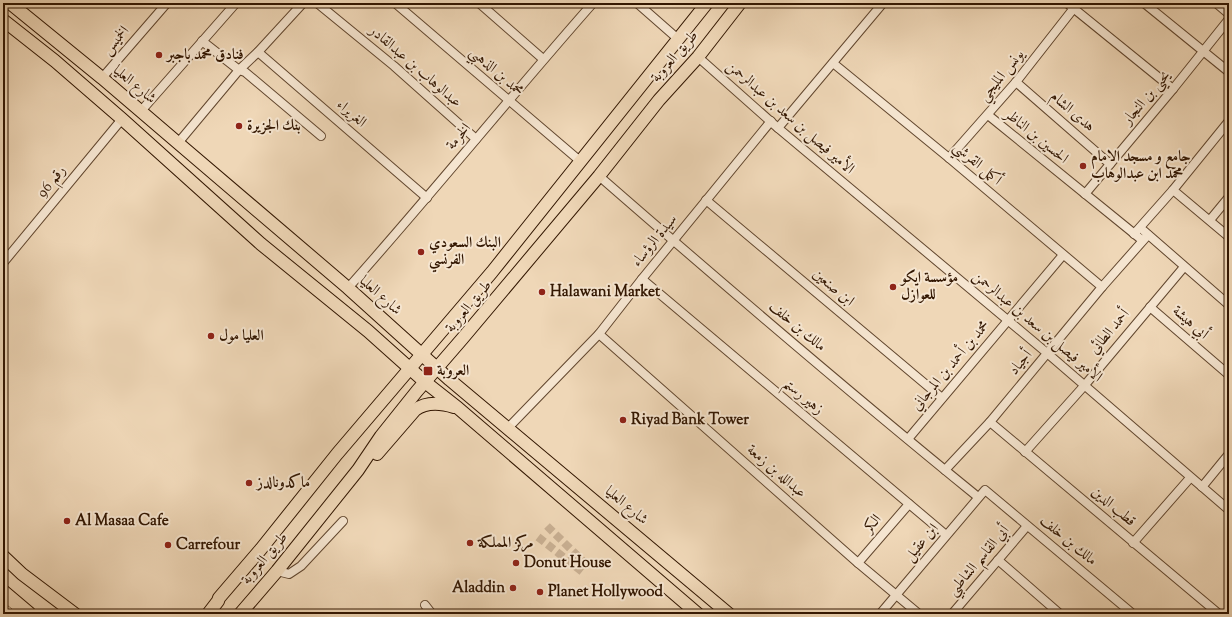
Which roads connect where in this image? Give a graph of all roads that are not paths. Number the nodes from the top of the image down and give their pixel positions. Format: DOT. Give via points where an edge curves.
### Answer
graph roads {
  1 [pos="10,3"];
  2 [pos="167,3"];
  3 [pos="236,3"];
  4 [pos="303,3"];
  5 [pos="317,3"];
  6 [pos="394,3"];
  7 [pos="479,3"];
  8 [pos="592,3"];
  9 [pos="637,3"];
  10 [pos="707,3"];
  11 [pos="740,3"];
  12 [pos="883,3"];
  13 [pos="1144,3"];
  14 [pos="1216,3"];
  15 [pos="1071,6"];
  16 [pos="1229,14"];
  17 [pos="1229,19"];
  18 [pos="3,20"];
  19 [pos="678,39"];
  20 [pos="202,41"];
  21 [pos="64,48"];
  22 [pos="258,52"];
  23 [pos="1204,52"];
  24 [pos="698,57"];
  25 [pos="543,59"];
  26 [pos="833,62"];
  27 [pos="239,70"];
  28 [pos="1229,72"];
  29 [pos="102,78"];
  30 [pos="1016,82"];
  31 [pos="82,84"];
  32 [pos="1173,89"];
  33 [pos="508,100"];
  34 [pos="141,111"];
  35 [pos="988,115"];
  36 [pos="122,119"];
  37 [pos="1229,121"];
  38 [pos="771,122"];
  39 [pos="778,128"];
  40 [pos="322,136"];
  41 [pos="476,139"];
  42 [pos="178,142"];
  43 [pos="949,158"];
  44 [pos="580,161"];
  45 [pos="1110,164"];
  46 [pos="599,176"];
  47 [pos="1173,190"];
  48 [pos="1085,194"];
  49 [pos="1229,197"];
  50 [pos="427,198"];
  51 [pos="706,200"];
  52 [pos="1210,220"];
  53 [pos="1137,231"];
  54 [pos="1229,237"];
  55 [pos="1145,238"];
  56 [pos="673,241"];
  57 [pos="1063,255"];
  58 [pos="3,263"];
  59 [pos="1184,267"];
  60 [pos="642,279"];
  61 [pos="1102,287"];
  62 [pos="348,288"];
  63 [pos="1229,305"];
  64 [pos="1150,307"];
  65 [pos="1008,320"];
  66 [pos="598,334"];
  67 [pos="1047,353"];
  68 [pos="422,355"];
  69 [pos="410,368"];
  70 [pos="437,368"];
  71 [pos="1229,375"];
  72 [pos="425,382"];
  73 [pos="1084,386"];
  74 [pos="942,398"];
  75 [pos="458,408"];
  76 [pos="990,422"];
  77 [pos="507,429"];
  78 [pos="908,440"];
  79 [pos="1025,452"];
  80 [pos="1229,454"];
  81 [pos="358,470"];
  82 [pos="945,470"];
  83 [pos="1190,478"];
  84 [pos="1202,487"];
  85 [pos="985,490"];
  86 [pos="978,497"];
  87 [pos="909,504"];
  88 [pos="1229,510"];
  89 [pos="343,521"];
  90 [pos="1027,526"];
  91 [pos="946,535"];
  92 [pos="1134,543"];
  93 [pos="3,556"];
  94 [pos="998,560"];
  95 [pos="858,563"];
  96 [pos="277,571"];
  97 [pos="22,574"];
  98 [pos="3,592"];
  99 [pos="896,594"];
  100 [pos="219,598"];
  101 [pos="425,605"];
  102 [pos="3,611"];
  103 [pos="7,614"];
  104 [pos="29,614"];
  105 [pos="65,614"];
  106 [pos="75,614"];
  107 [pos="200,614"];
  108 [pos="208,614"];
  109 [pos="240,614"];
  110 [pos="432,614"];
  111 [pos="698,614"];
  112 [pos="729,614"];
  113 [pos="880,614"];
  114 [pos="919,614"];
  115 [pos="952,614"];
  116 [pos="1060,614"];
  117 [pos="1133,614"];
  118 [pos="1219,614"];
  1 -- 21 [label="main road, شارع العليا"];
  2 -- 29 [label="street, الخميس"];
  3 -- 20 [label="street"];
  4 -- 22 [label="street"];
  5 -- 41 [label="street, عبدالوهاب بن عبدالقادر" via="394,66"];
  6 -- 33 [label="street, محمد بن الذهبي"];
  7 -- 25 [label="street"];
  8 -- 25 [label="street, الخرمة"];
  9 -- 19 [label="street"];
  10 -- 19 [label="main road, طريق العروبة"];
  11 -- 24 [label="main road, طريق العروبة"];
  12 -- 26 [label="street"];
  13 -- 23 [label="street"];
  14 -- 16 [label="street"];
  15 -- 30 [label="street, يونس المليجي"];
  15 -- 32 [label="street"];
  17 -- 23 [label="street, يحيى بن النجار"];
  18 -- 31 [label="main road"];
  19 -- 44 [label="main road, طريق العروبة"];
  20 -- 27 [label="street"];
  20 -- 34 [label="street"];
  21 -- 29 [label="main road, شارع العليا"];
  21 -- 31 [label="main road" via="98,76 100,86 92,88"];
  22 -- 27 [label="street"];
  22 -- 50 [label="street, الغريراء"];
  23 -- 28 [label="street"];
  23 -- 32 [label="street, يحيى بن النجار"];
  24 -- 38 [label="street, الأمير فيصل بن سعد بن عبدالرحمن"];
  24 -- 46 [label="main road, طريق العروبة" via="659,100"];
  25 -- 33 [label="street, الخرمة"];
  26 -- 39 [label="street"];
  26 -- 43 [label="street, أكمل القرشي"];
  27 -- 40 [label="street" via="256,80"];
  27 -- 42 [label="street"];
  29 -- 34 [label="main road, شارع العليا"];
  30 -- 35 [label="street, يونس المليجي"];
  30 -- 45 [label="street, هدى الشام"];
  31 -- 36 [label="main road"];
  32 -- 45 [label="street, يحيى بن النجار"];
  33 -- 41 [label="street, الخرمة"];
  33 -- 44 [label="street, محمد بن الذهبي"];
  34 -- 42 [label="main road, شارع العليا"];
  35 -- 43 [label="street, يونس المليجي"];
  35 -- 48 [label="street, الحسين بن الناظر"];
  36 -- 58 [label="street, رقم 96"];
  36 -- 69 [label="main road" via="261,244"];
  37 -- 47 [label="street"];
  38 -- 39 [label="street, الأمير فيصل بن سعد بن عبدالرحمن"];
  38 -- 51 [label="street, سيدة الرؤساء"];
  39 -- 65 [label="street, الأمير فيصل بن سعد بن عبدالرحمن"];
  41 -- 50 [label="street, الخرمة"];
  42 -- 62 [label="main road, شارع العليا"];
  43 -- 57 [label="street, أكمل القرشي"];
  44 -- 68 [label="main road, طريق العروبة"];
  45 -- 48 [label="street, يحيى بن النجار"];
  46 -- 56 [label="street, مالك بن خلف"];
  46 -- 70 [label="main road, طريق العروبة"];
  47 -- 52 [label="street"];
  47 -- 53 [label="street"];
  48 -- 53 [label="street, الحسين بن الناظر"];
  49 -- 52 [label="street"];
  50 -- 62 [label="street, الخرمة"];
  51 -- 56 [label="street, سيدة الرؤساء"];
  51 -- 74 [label="street, ابن صنعين"];
  52 -- 54 [label="street"];
  53 -- 55 [label="street, الحسين بن الناظر"];
  55 -- 59 [label="street, الحسين بن الناظر"];
  55 -- 61 [label="street, أجياد"];
  56 -- 60 [label="street, سيدة الرؤساء"];
  56 -- 78 [label="street, مالك بن خلف"];
  57 -- 61 [label="street, أكمل القرشي"];
  57 -- 65 [label="street, محمد بن أحمد بن المرجاني"];
  59 -- 63 [label="street, الحسين بن الناظر"];
  59 -- 64 [label="street, أحمد الطائي"];
  60 -- 66 [label="street, سيدة الرؤساء"];
  60 -- 87 [label="street, زهير رستم"];
  61 -- 67 [label="street, أجياد"];
  62 -- 68 [label="main road, شارع العليا"];
  64 -- 71 [label="street, أبي هيشة"];
  64 -- 73 [label="street, أحمد الطائي"];
  65 -- 67 [label="street, الأمير فيصل بن سعد بن عبدالرحمن"];
  65 -- 74 [label="street, محمد بن أحمد بن المرجاني"];
  66 -- 77 [label="street, سيدة الرؤساء"];
  66 -- 95 [label="street, عبدالله بن زمعة"];
  67 -- 73 [label="street, الأمير فيصل بن سعد بن عبدالرحمن"];
  67 -- 76 [label="street, أجياد"];
  68 -- 69 [label="main road, طريق العروبة"];
  68 -- 70 [label="main road, شارع العليا"];
  69 -- 72 [label="main road"];
  69 -- 100 [label="main road, طريق العروبة"];
  70 -- 72 [label="main road, طريق العروبة"];
  70 -- 77 [label="main road, شارع العليا"];
  72 -- 75 [label="main road"];
  72 -- 81 [label="main road, طريق العروبة" via="381,436"];
  73 -- 79 [label="street, أحمد الطائي"];
  73 -- 83 [label="street, الأمير فيصل بن سعد بن عبدالرحمن"];
  74 -- 78 [label="street, محمد بن أحمد بن المرجاني"];
  75 -- 81 [label="main road" via="443,404 420,406 368,464"];
  75 -- 111 [label="main road"];
  76 -- 79 [label="street, قطب الدين"];
  76 -- 82 [label="street, أجياد"];
  77 -- 112 [label="main road, شارع العليا"];
  78 -- 82 [label="street, مالك بن خلف"];
  79 -- 92 [label="street, قطب الدين"];
  80 -- 84 [label="street"];
  81 -- 96 [label="main road, طريق العروبة"];
  82 -- 86 [label="street, مالك بن خلف"];
  83 -- 84 [label="street, الأمير فيصل بن سعد بن عبدالرحمن"];
  83 -- 92 [label="street"];
  84 -- 88 [label="street, الأمير فيصل بن سعد بن عبدالرحمن"];
  85 -- 86 [label="street, ابن عقيل"];
  85 -- 90 [label="street, مالك بن خلف"];
  86 -- 91 [label="street, ابن عقيل"];
  87 -- 91 [label="street, زهير رستم"];
  87 -- 95 [label="street, الكر"];
  89 -- 96 [label="street" via="301,566 289,574"];
  90 -- 94 [label="street, أبي القاسم الشاطبي"];
  90 -- 117 [label="street, مالك بن خلف"];
  91 -- 99 [label="street, ابن عقيل"];
  92 -- 118 [label="street, قطب الدين"];
  93 -- 97 [label="main road"];
  94 -- 115 [label="street, أبي القاسم الشاطبي"];
  94 -- 116 [label="street"];
  95 -- 99 [label="street, عبدالله بن زمعة"];
  96 -- 109 [label="main road, طريق العروبة"];
  97 -- 105 [label="main road"];
  97 -- 106 [label="main road"];
  98 -- 104 [label="highway"];
  99 -- 113 [label="street, ابن عقيل"];
  99 -- 114 [label="street, عبدالله بن زمعة"];
  100 -- 107 [label="main road"];
  100 -- 108 [label="main road, طريق العروبة"];
  101 -- 110 [label="street"];
  102 -- 103 [label="highway"];
}
